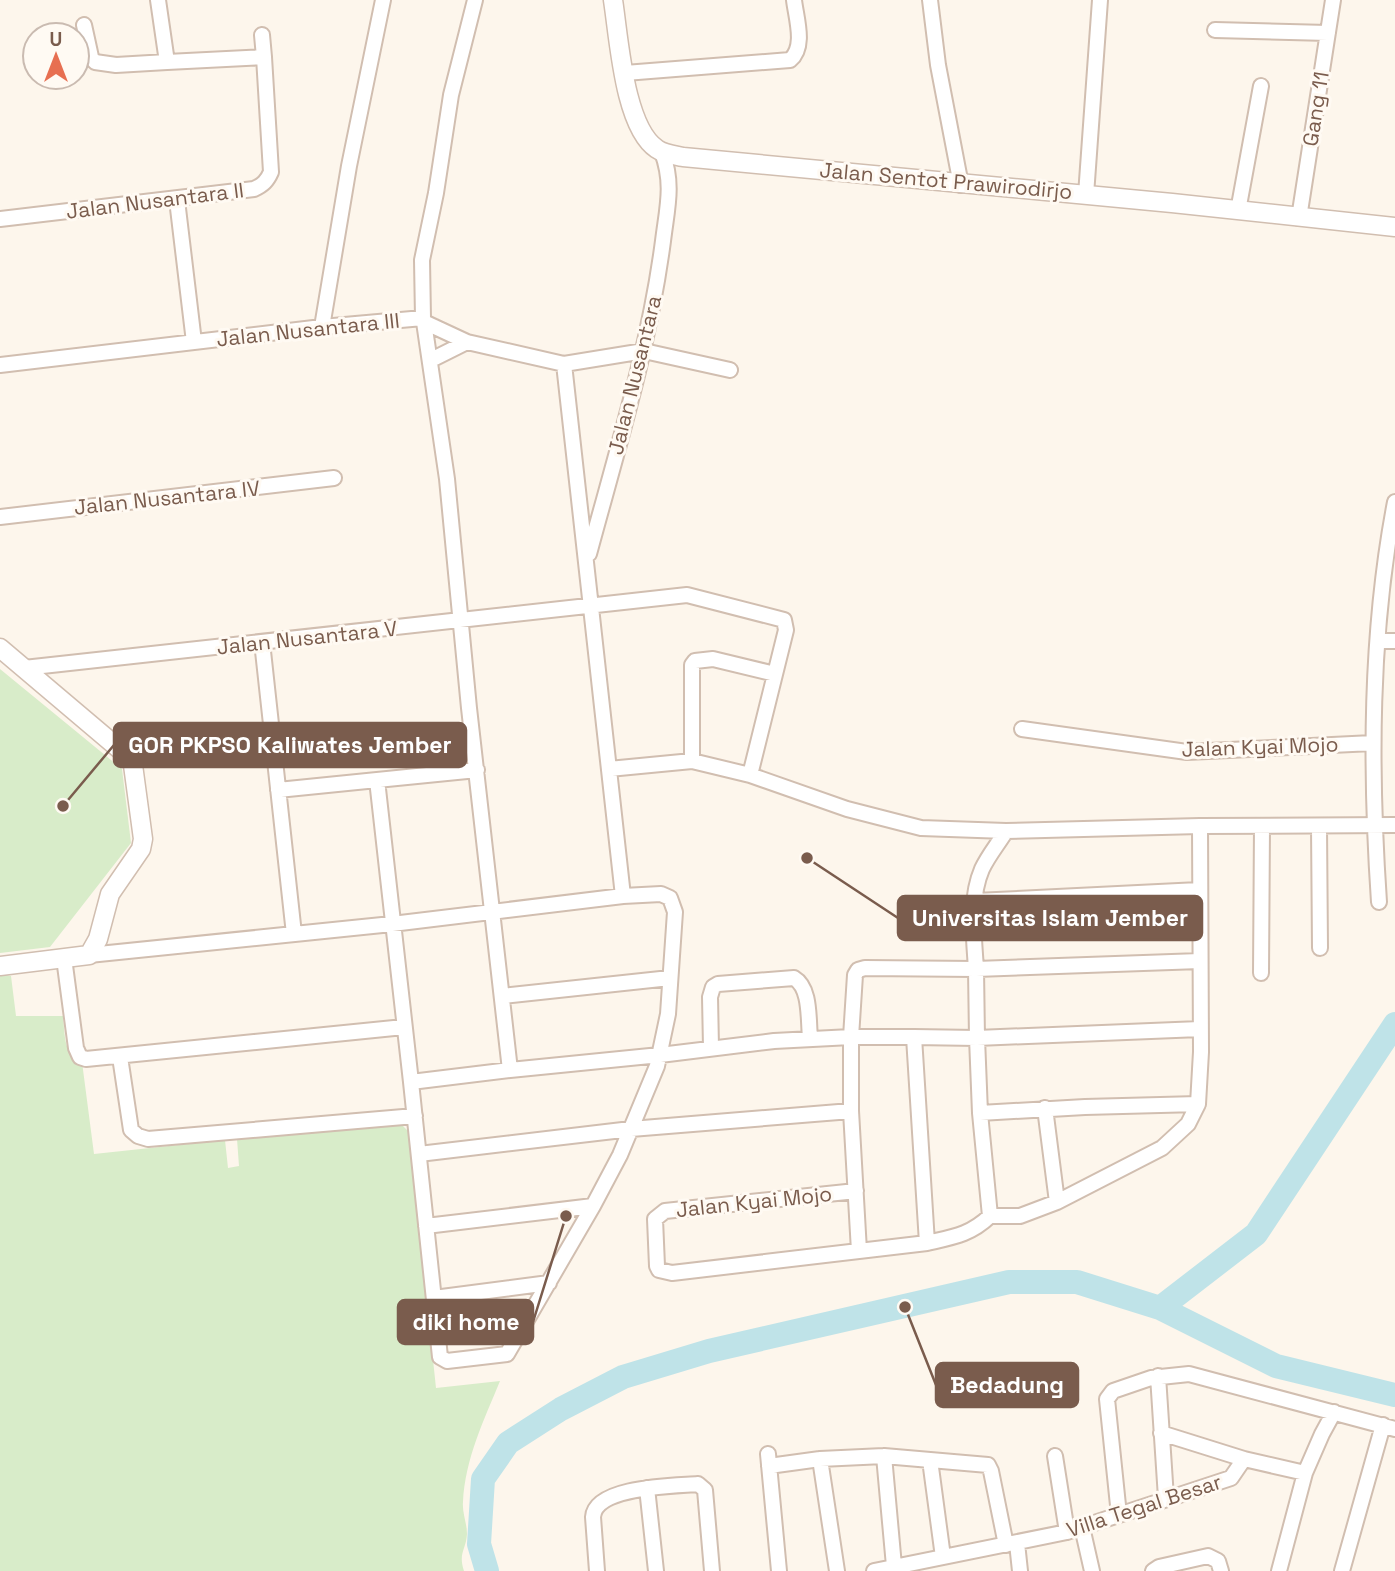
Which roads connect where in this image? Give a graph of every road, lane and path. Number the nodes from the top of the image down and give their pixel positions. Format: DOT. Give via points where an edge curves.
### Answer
graph roads {
  1 [pos="158,0"];
  2 [pos="383,0"];
  3 [pos="475,0"];
  4 [pos="613,0"];
  5 [pos="793,0"];
  6 [pos="930,0"];
  7 [pos="1100,0"];
  8 [pos="1333,0"];
  9 [pos="1215,30"];
  10 [pos="1328,33"];
  11 [pos="262,35"];
  12 [pos="91,57"];
  13 [pos="264,57"];
  14 [pos="167,62"];
  15 [pos="625,73"];
  16 [pos="1261,86"];
  17 [pos="662,152"];
  18 [pos="683,158"];
  19 [pos="961,185"];
  20 [pos="670,186"];
  21 [pos="1086,195"];
  22 [pos="177,200"];
  23 [pos="1238,211"];
  24 [pos="1299,218"];
  25 [pos="0,219"];
  26 [pos="1395,227"];
  27 [pos="424,320"];
  28 [pos="322,327"];
  29 [pos="194,342"];
  30 [pos="467,342"];
  31 [pos="644,351"];
  32 [pos="431,360"];
  33 [pos="564,364"];
  34 [pos="0,365"];
  35 [pos="730,370"];
  36 [pos="334,478"];
  37 [pos="1395,502"];
  38 [pos="0,517"];
  39 [pos="587,562"];
  40 [pos="589,606"];
  41 [pos="460,622"];
  42 [pos="1378,641"];
  43 [pos="1395,641"];
  44 [pos="262,642"];
  45 [pos="0,648"];
  46 [pos="24,668"];
  47 [pos="775,674"];
  48 [pos="1023,729"];
  49 [pos="1373,743"];
  50 [pos="692,761"];
  51 [pos="609,769"];
  52 [pos="477,770"];
  53 [pos="750,775"];
  54 [pos="377,780"];
  55 [pos="278,790"];
  56 [pos="1374,825"];
  57 [pos="1395,825"];
  58 [pos="1262,826"];
  59 [pos="1199,827"];
  60 [pos="1319,827"];
  61 [pos="1006,831"];
  62 [pos="1199,890"];
  63 [pos="623,896"];
  64 [pos="975,901"];
  65 [pos="1380,902"];
  66 [pos="493,913"];
  67 [pos="392,924"];
  68 [pos="294,934"];
  69 [pos="1320,948"];
  70 [pos="89,955"];
  71 [pos="64,958"];
  72 [pos="1200,961"];
  73 [pos="0,966"];
  74 [pos="976,969"];
  75 [pos="1261,973"];
  76 [pos="670,978"];
  77 [pos="502,996"];
  78 [pos="404,1027"];
  79 [pos="1200,1030"];
  80 [pos="810,1037"];
  81 [pos="851,1037"];
  82 [pos="914,1037"];
  83 [pos="977,1038"];
  84 [pos="711,1047"];
  85 [pos="660,1055"];
  86 [pos="120,1057"];
  87 [pos="510,1070"];
  88 [pos="411,1082"];
  89 [pos="1198,1104"];
  90 [pos="1045,1108"];
  91 [pos="851,1111"];
  92 [pos="980,1113"];
  93 [pos="415,1116"];
  94 [pos="631,1129"];
  95 [pos="419,1154"];
  96 [pos="856,1191"];
  97 [pos="1057,1202"];
  98 [pos="593,1206"];
  99 [pos="990,1216"];
  100 [pos="426,1226"];
  101 [pos="927,1243"];
  102 [pos="859,1251"];
  103 [pos="549,1283"];
  104 [pos="435,1298"];
  105 [pos="1158,1376"];
  106 [pos="1334,1412"];
  107 [pos="1389,1427"];
  108 [pos="1161,1433"];
  109 [pos="1055,1456"];
  110 [pos="884,1457"];
  111 [pos="820,1459"];
  112 [pos="1244,1459"];
  113 [pos="930,1460"];
  114 [pos="1305,1473"];
  115 [pos="647,1488"];
  116 [pos="1166,1498"];
  117 [pos="1119,1515"];
  118 [pos="1082,1527"];
  119 [pos="1067,1532"];
  120 [pos="1012,1544"];
  121 [pos="943,1557"];
  122 [pos="894,1566"];
  123 [pos="597,1571"];
  124 [pos="656,1571"];
  125 [pos="712,1571"];
  126 [pos="779,1571"];
  127 [pos="837,1571"];
  128 [pos="874,1571"];
  129 [pos="1020,1571"];
  130 [pos="1092,1571"];
  131 [pos="1153,1571"];
  132 [pos="1222,1571"];
  133 [pos="1279,1571"];
  134 [pos="1342,1571"];
  1 -- 14 [label="street"];
  2 -- 28 [label="street"];
  3 -- 27 [label="street" via="451,96 422,260"];
  4 -- 15 [label="street"];
  5 -- 15 [label="street" via="799,40 790,60"];
  6 -- 19 [label="street"];
  7 -- 21 [label="street"];
  8 -- 10 [label="street, Gang 11"];
  9 -- 10 [label="street"];
  10 -- 24 [label="street, Gang 11"];
  11 -- 13 [label="street"];
  12 -- 14 [label="street" via="95,62 117,65"];
  13 -- 14 [label="street"];
  13 -- 22 [label="street, Jalan Nusantara II" via="271,172 267,181 254,189"];
  15 -- 17 [label="street" via="636,123"];
  16 -- 23 [label="street"];
  17 -- 18 [label="street, Jalan Sentot Prawirodirjo"];
  17 -- 20 [label="street"];
  18 -- 19 [label="street, Jalan Sentot Prawirodirjo"];
  18 -- 20 [label="street"];
  19 -- 21 [label="street, Jalan Sentot Prawirodirjo"];
  20 -- 31 [label="street, Jalan Nusantara"];
  21 -- 23 [label="street, Jalan Sentot Prawirodirjo"];
  22 -- 25 [label="street, Jalan Nusantara II"];
  22 -- 29 [label="street"];
  23 -- 24 [label="street, Jalan Sentot Prawirodirjo"];
  24 -- 26 [label="street, Jalan Sentot Prawirodirjo"];
  27 -- 28 [label="street, Jalan Nusantara III"];
  27 -- 30 [label="street, Jalan Nusantara III"];
  27 -- 32 [label="street"];
  28 -- 29 [label="street, Jalan Nusantara III"];
  29 -- 34 [label="street, Jalan Nusantara III"];
  30 -- 32 [label="street"];
  30 -- 33 [label="street, Jalan Nusantara III"];
  31 -- 33 [label="street, Jalan Nusantara III"];
  31 -- 35 [label="street, Jalan Nusantara III"];
  31 -- 39 [label="street, Jalan Nusantara"];
  32 -- 41 [label="street"];
  33 -- 39 [label="street"];
  36 -- 38 [label="street, Jalan Nusantara IV"];
  37 -- 42 [label="street"];
  39 -- 40 [label="street"];
  40 -- 41 [label="street, Jalan Nusantara V"];
  40 -- 47 [label="street, Jalan Nusantara V" via="687,595 780,618 785,620 786,630"];
  40 -- 51 [label="street"];
  41 -- 44 [label="street, Jalan Nusantara V"];
  41 -- 52 [label="street"];
  42 -- 43 [label="street"];
  42 -- 49 [label="street"];
  44 -- 46 [label="street, Jalan Nusantara V"];
  44 -- 55 [label="street"];
  45 -- 46 [label="street"];
  46 -- 70 [label="street" via="133,765 141,849 110,894"];
  47 -- 50 [label="street" via="713,659 695,661"];
  47 -- 53 [label="street, Jalan Nusantara V"];
  48 -- 49 [label="street, Jalan Kyai Mojo" via="1187,752"];
  49 -- 56 [label="street"];
  50 -- 51 [label="street"];
  50 -- 53 [label="street"];
  51 -- 63 [label="street"];
  52 -- 54 [label="street"];
  52 -- 66 [label="street"];
  53 -- 61 [label="street" via="847,809 921,828"];
  54 -- 55 [label="street"];
  54 -- 67 [label="street"];
  55 -- 68 [label="street"];
  56 -- 57 [label="street"];
  56 -- 60 [label="street"];
  56 -- 65 [label="street"];
  58 -- 59 [label="street"];
  58 -- 60 [label="street"];
  58 -- 75 [label="street"];
  59 -- 61 [label="street"];
  59 -- 62 [label="street"];
  60 -- 69 [label="street"];
  61 -- 64 [label="street" via="982,870"];
  62 -- 64 [label="street"];
  62 -- 72 [label="street"];
  63 -- 66 [label="street"];
  63 -- 76 [label="street" via="661,894 670,898 675,912"];
  64 -- 74 [label="street"];
  66 -- 67 [label="street"];
  66 -- 77 [label="street"];
  67 -- 68 [label="street"];
  67 -- 78 [label="street"];
  68 -- 70 [label="street"];
  70 -- 71 [label="street"];
  71 -- 73 [label="street"];
  71 -- 86 [label="street" via="78,1054 86,1059"];
  72 -- 74 [label="street"];
  72 -- 79 [label="street"];
  74 -- 81 [label="street, Jalan Kyai Mojo" via="865,968 856,972"];
  74 -- 83 [label="street"];
  76 -- 77 [label="street"];
  76 -- 85 [label="street"];
  77 -- 87 [label="street"];
  78 -- 86 [label="street"];
  78 -- 88 [label="street"];
  79 -- 83 [label="street"];
  79 -- 89 [label="street"];
  80 -- 81 [label="street"];
  80 -- 84 [label="street"];
  80 -- 84 [label="street" via="805,991 794,978 718,984 710,993"];
  81 -- 82 [label="street"];
  81 -- 91 [label="street, Jalan Kyai Mojo"];
  82 -- 83 [label="street"];
  82 -- 101 [label="street"];
  83 -- 92 [label="street"];
  84 -- 85 [label="street"];
  85 -- 87 [label="street"];
  85 -- 94 [label="street"];
  86 -- 93 [label="street" via="131,1130 148,1139"];
  87 -- 88 [label="street"];
  88 -- 93 [label="street"];
  89 -- 90 [label="street"];
  89 -- 97 [label="street, Jalan Kyai Mojo" via="1188,1124 1162,1148"];
  90 -- 92 [label="street"];
  90 -- 97 [label="street"];
  91 -- 94 [label="street"];
  91 -- 96 [label="street, Jalan Kyai Mojo"];
  92 -- 99 [label="street"];
  93 -- 95 [label="street"];
  94 -- 95 [label="street"];
  94 -- 98 [label="street"];
  95 -- 100 [label="street"];
  96 -- 102 [label="street, Jalan Kyai Mojo"];
  96 -- 102 [label="street, Jalan Kyai Mojo" via="665,1211 655,1219 657,1266 672,1273"];
  97 -- 99 [label="street, Jalan Kyai Mojo" via="1020,1216"];
  98 -- 100 [label="street"];
  98 -- 103 [label="street"];
  99 -- 101 [label="street, Jalan Kyai Mojo" via="976,1229"];
  100 -- 104 [label="street"];
  101 -- 102 [label="street, Jalan Kyai Mojo"];
  103 -- 104 [label="street"];
  103 -- 104 [label="street" via="511,1349 498,1357 443,1360"];
  105 -- 106 [label="street" via="1189,1374"];
  105 -- 108 [label="street"];
  105 -- 117 [label="street" via="1113,1391 1107,1399"];
  106 -- 107 [label="street"];
  106 -- 114 [label="street"];
  107 -- 134 [label="street"];
  108 -- 112 [label="street"];
  108 -- 116 [label="street"];
  109 -- 119 [label="street"];
  110 -- 111 [label="street"];
  110 -- 113 [label="street"];
  110 -- 122 [label="street"];
  111 -- 126 [label="street" via="768,1460"];
  111 -- 127 [label="street"];
  112 -- 114 [label="street, Villa Tegal Besar"];
  112 -- 116 [label="street, Villa Tegal Besar" via="1231,1478"];
  113 -- 120 [label="street" via="988,1465"];
  113 -- 121 [label="street"];
  114 -- 133 [label="street"];
  115 -- 123 [label="street" via="603,1500 596,1507"];
  115 -- 124 [label="street"];
  115 -- 125 [label="street" via="703,1486"];
  116 -- 117 [label="street, Villa Tegal Besar"];
  117 -- 118 [label="street, Villa Tegal Besar"];
  118 -- 119 [label="street, Villa Tegal Besar"];
  118 -- 130 [label="street"];
  119 -- 120 [label="street, Villa Tegal Besar"];
  120 -- 121 [label="street, Villa Tegal Besar"];
  120 -- 129 [label="street"];
  121 -- 122 [label="street, Villa Tegal Besar"];
  122 -- 128 [label="street, Villa Tegal Besar"];
  131 -- 132 [label="street" via="1208,1556 1218,1561"];
}
